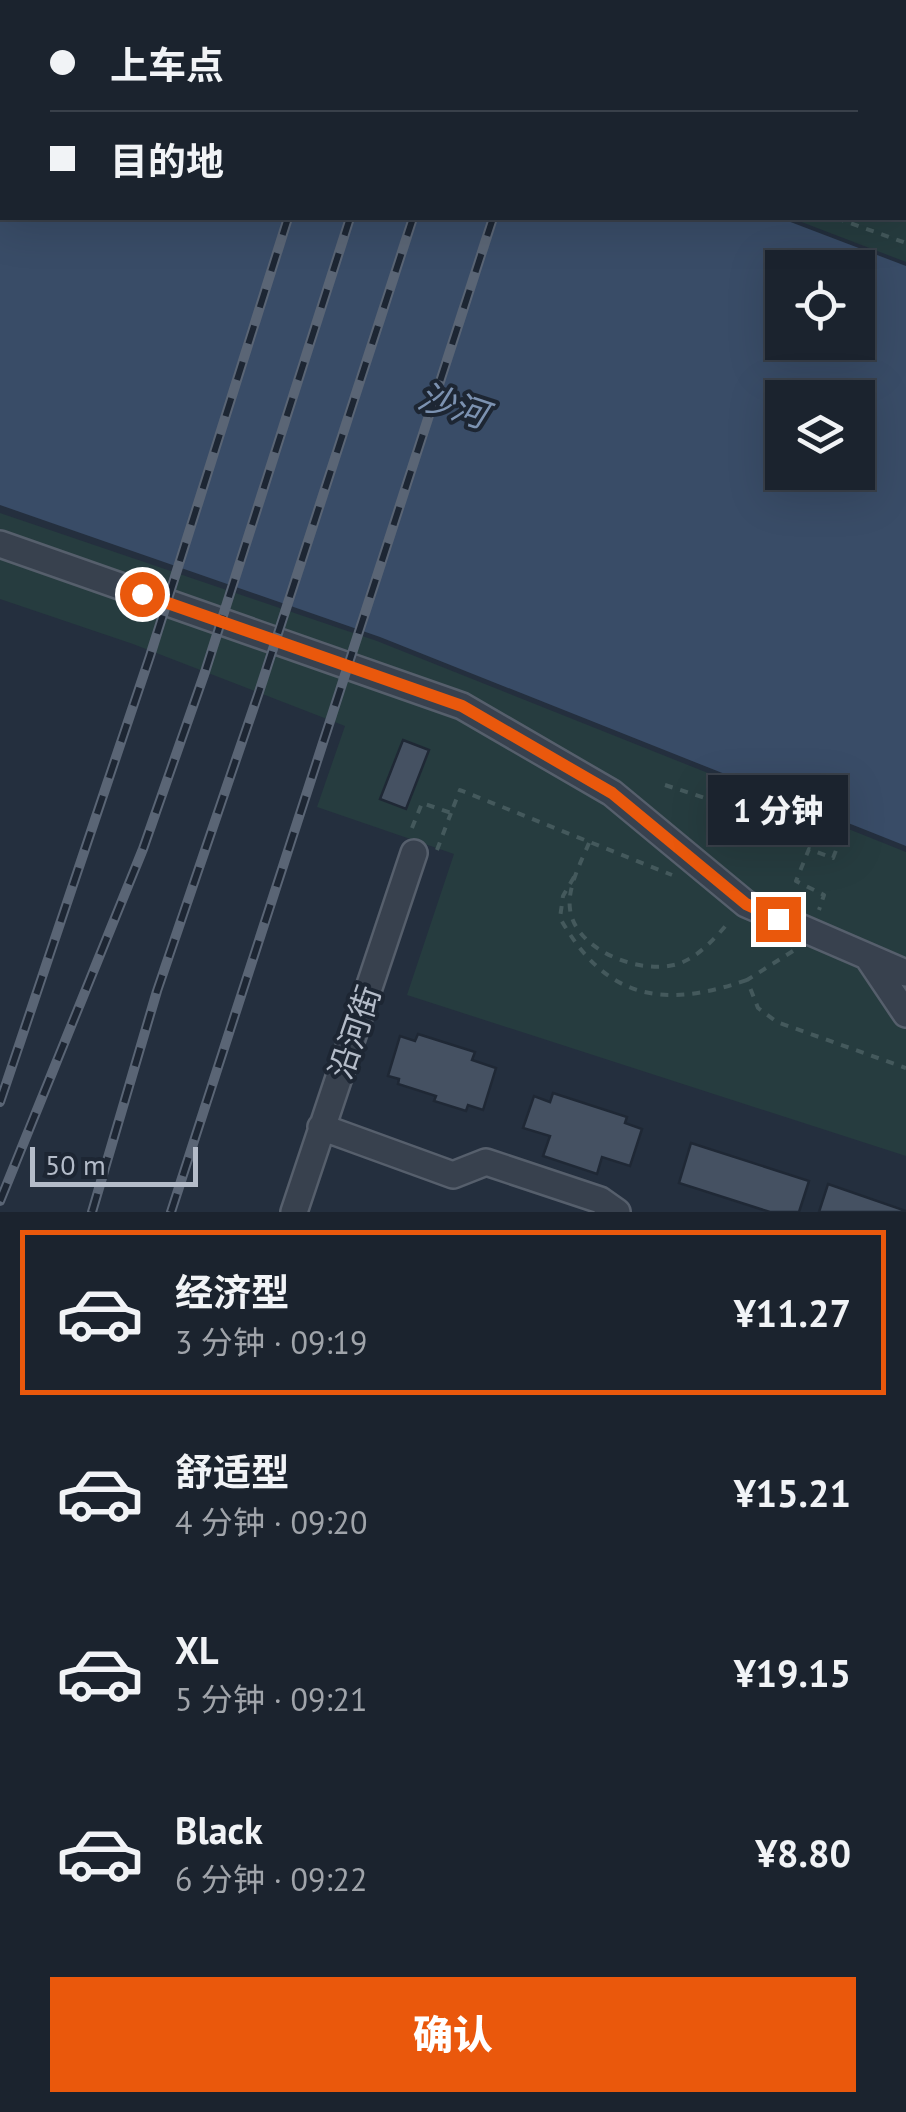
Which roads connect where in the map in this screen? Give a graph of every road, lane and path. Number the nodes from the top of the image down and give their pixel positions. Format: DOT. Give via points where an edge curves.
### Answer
graph roads {
  1 [pos="842,220"];
  2 [pos="906,243"];
  3 [pos="0,544"];
  4 [pos="664,785"];
  5 [pos="451,813"];
  6 [pos="589,843"];
  7 [pos="414,853"];
  8 [pos="576,873"];
  9 [pos="676,877"];
  10 [pos="746,904"];
  11 [pos="810,933"];
  12 [pos="868,958"];
  13 [pos="906,973"];
  14 [pos="747,980"];
  15 [pos="906,1014"];
  16 [pos="906,1068"];
  17 [pos="321,1128"];
  18 [pos="294,1212"];
  19 [pos="617,1212"];
  1 -- 2 [label="path"];
  3 -- 10 [label="street" via="462,706 612,793"];
  4 -- 11 [label="path" via="751,813 807,818 844,830 833,858 808,849 796,881 824,895"];
  5 -- 6 [label="path" via="460,790"];
  5 -- 7 [label="path" via="434,860"];
  5 -- 7 [label="path" via="422,802 404,849"];
  6 -- 8 [label="path"];
  6 -- 9 [label="path"];
  7 -- 17 [label="street, 沿河街"];
  8 -- 10 [label="path" via="570,910 581,935 615,959 650,969 682,963 708,946"];
  8 -- 14 [label="path" via="560,918 588,958 620,983 646,995 688,997"];
  10 -- 11 [label="street"];
  11 -- 12 [label="street"];
  11 -- 14 [label="path" via="788,956"];
  12 -- 13 [label="street"];
  12 -- 15 [label="street"];
  14 -- 16 [label="path" via="758,1008 778,1022"];
  17 -- 18 [label="street, 沿河街"];
  17 -- 19 [label="street" via="452,1176 486,1162 600,1200"];
}
